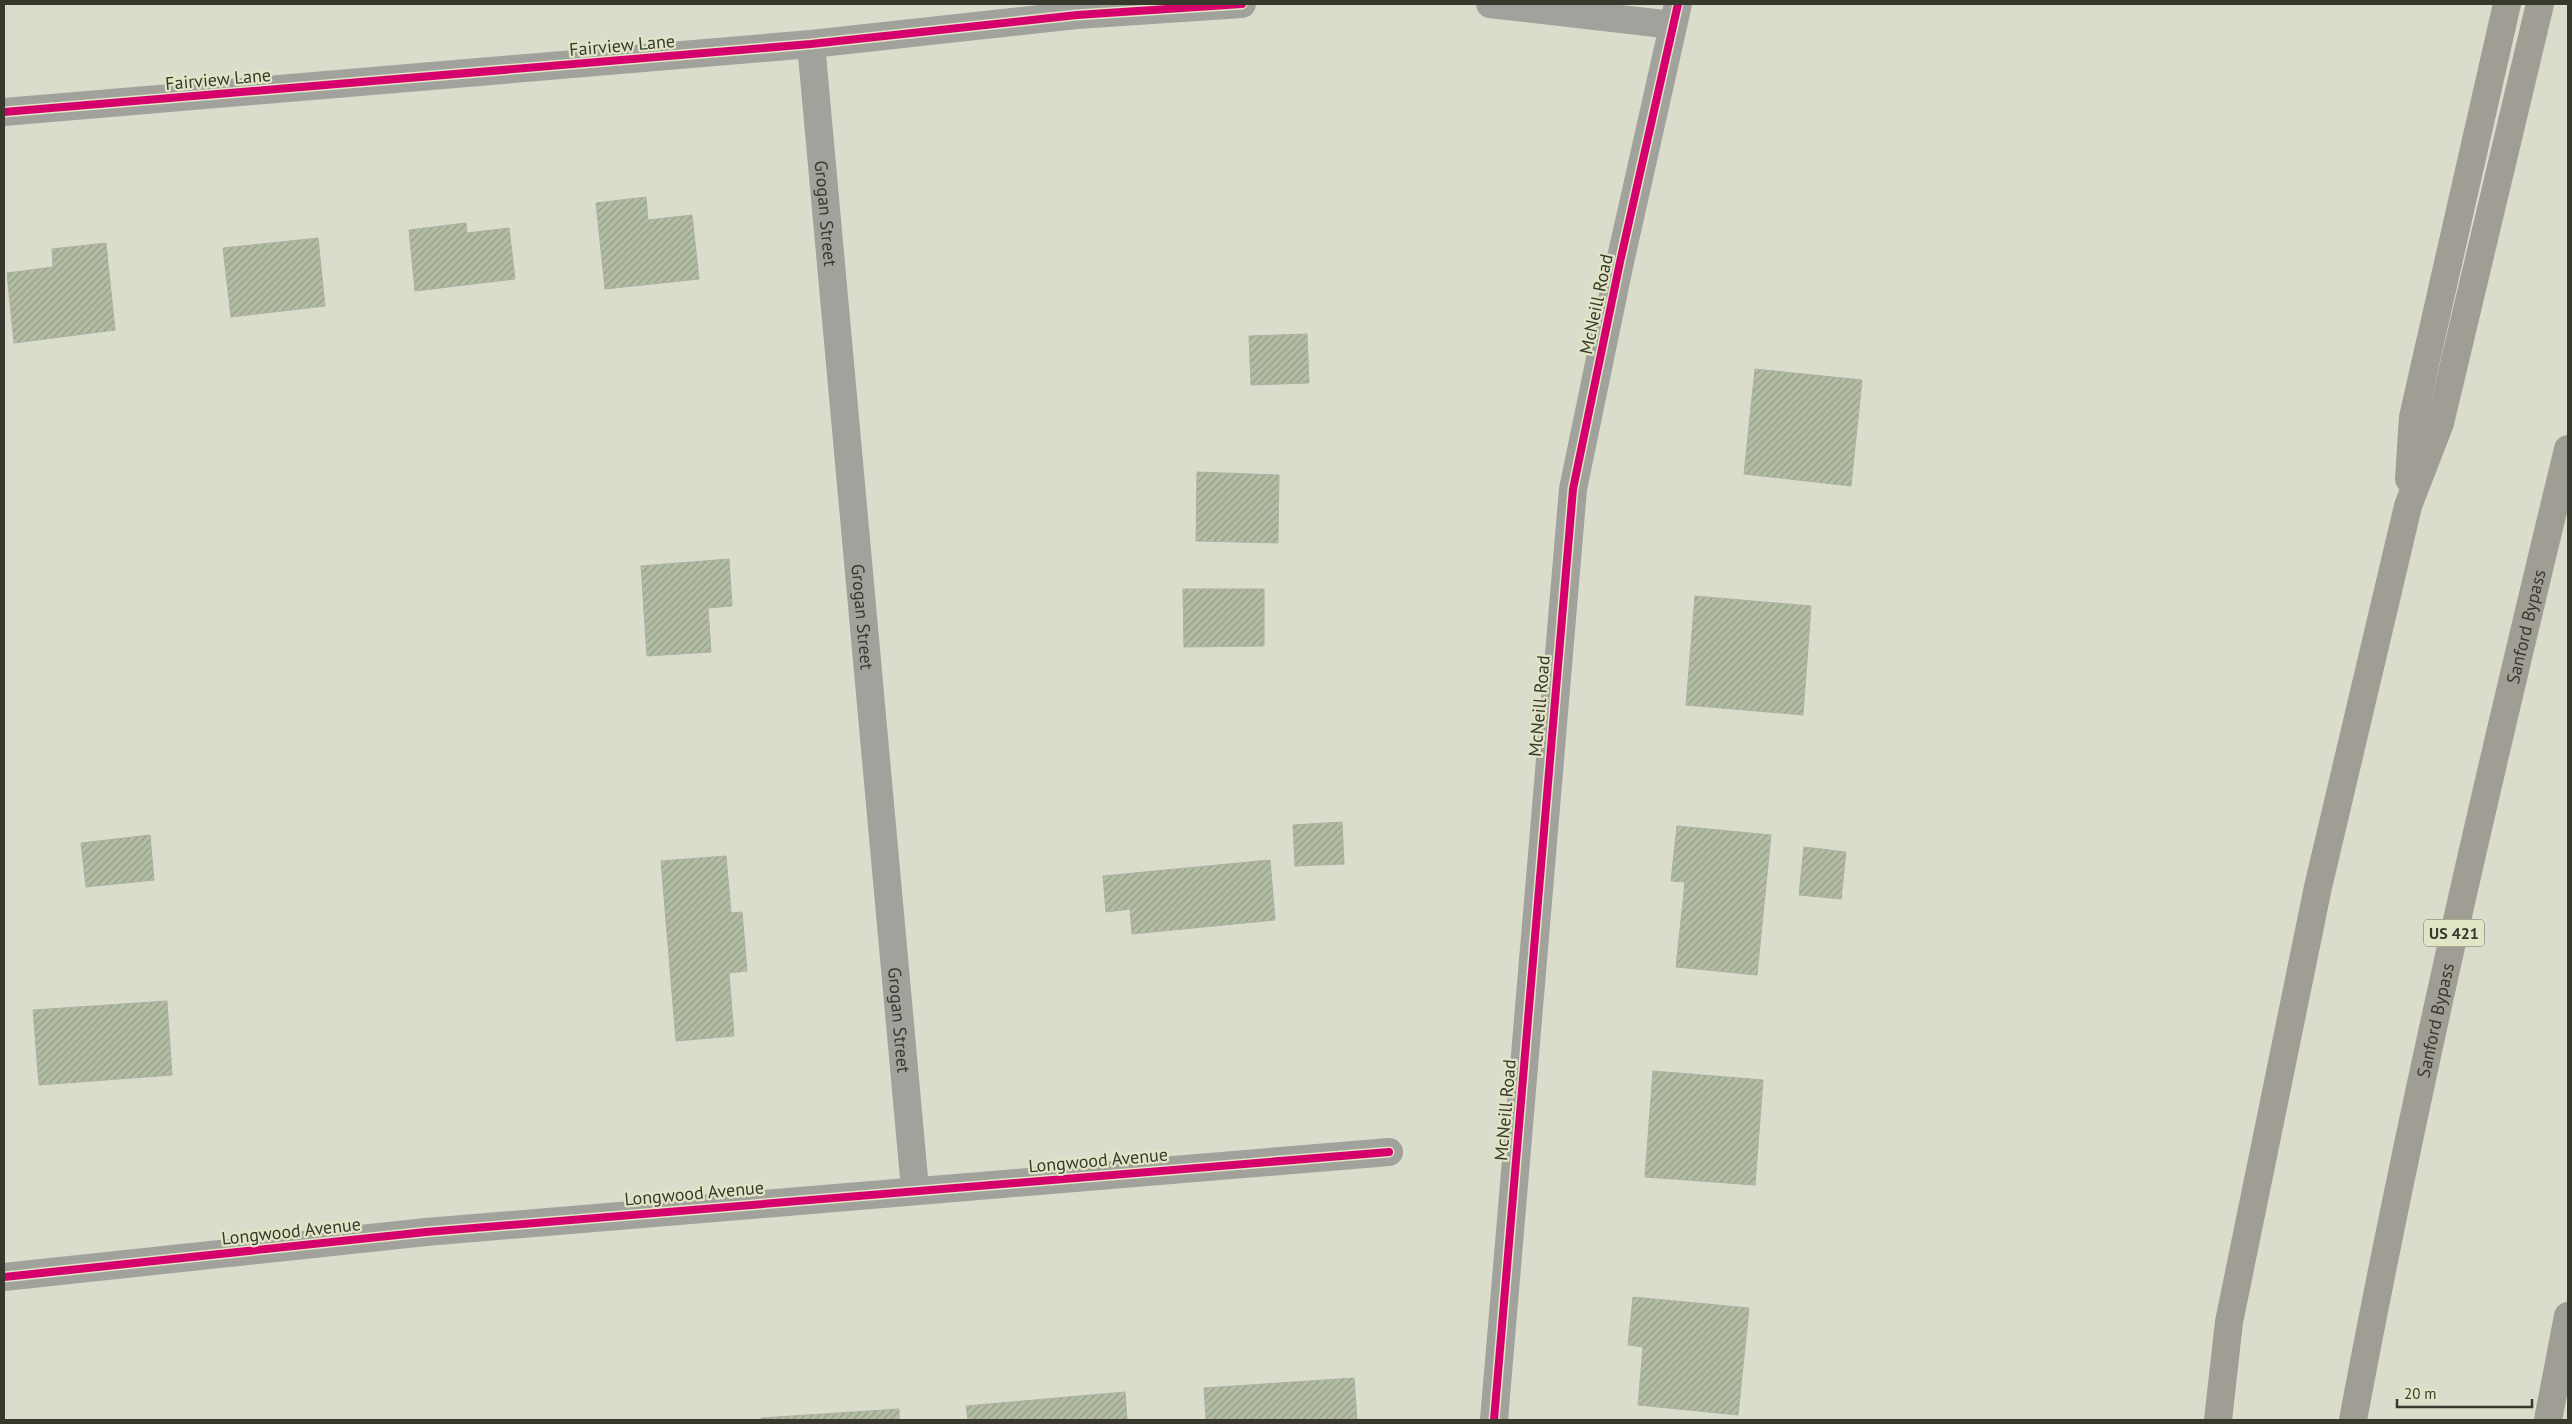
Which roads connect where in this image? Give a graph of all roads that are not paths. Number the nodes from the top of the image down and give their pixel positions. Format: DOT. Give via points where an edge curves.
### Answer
graph roads {
  1 [pos="1242,4"];
  2 [pos="1490,4"];
  3 [pos="2506,4"];
  4 [pos="2540,4"];
  5 [pos="1675,14"];
  6 [pos="811,44"];
  7 [pos="4,112"];
  8 [pos="2568,449"];
  9 [pos="2408,506"];
  10 [pos="1389,1152"];
  11 [pos="915,1189"];
  12 [pos="4,1277"];
  13 [pos="2568,1316"];
  14 [pos="1494,1420"];
  15 [pos="2218,1420"];
  16 [pos="2353,1420"];
  17 [pos="2548,1420"];
  1 -- 6 [label="street, Fairview Lane" via="1077,15"];
  2 -- 5 [label="street"];
  3 -- 9 [label="highway" via="2413,418"];
  4 -- 9 [label="highway" via="2440,423"];
  5 -- 14 [label="street, McNeill Road" via="1573,489"];
  6 -- 7 [label="street, Fairview Lane"];
  6 -- 11 [label="street, Grogan Street"];
  8 -- 16 [label="highway, Sanford Bypass / US 421" via="2488,777 2384,1254"];
  9 -- 15 [label="highway" via="2316,897 2229,1322"];
  10 -- 11 [label="street, Longwood Avenue"];
  11 -- 12 [label="street, Longwood Avenue" via="426,1232"];
  13 -- 17 [label="highway"];
}
